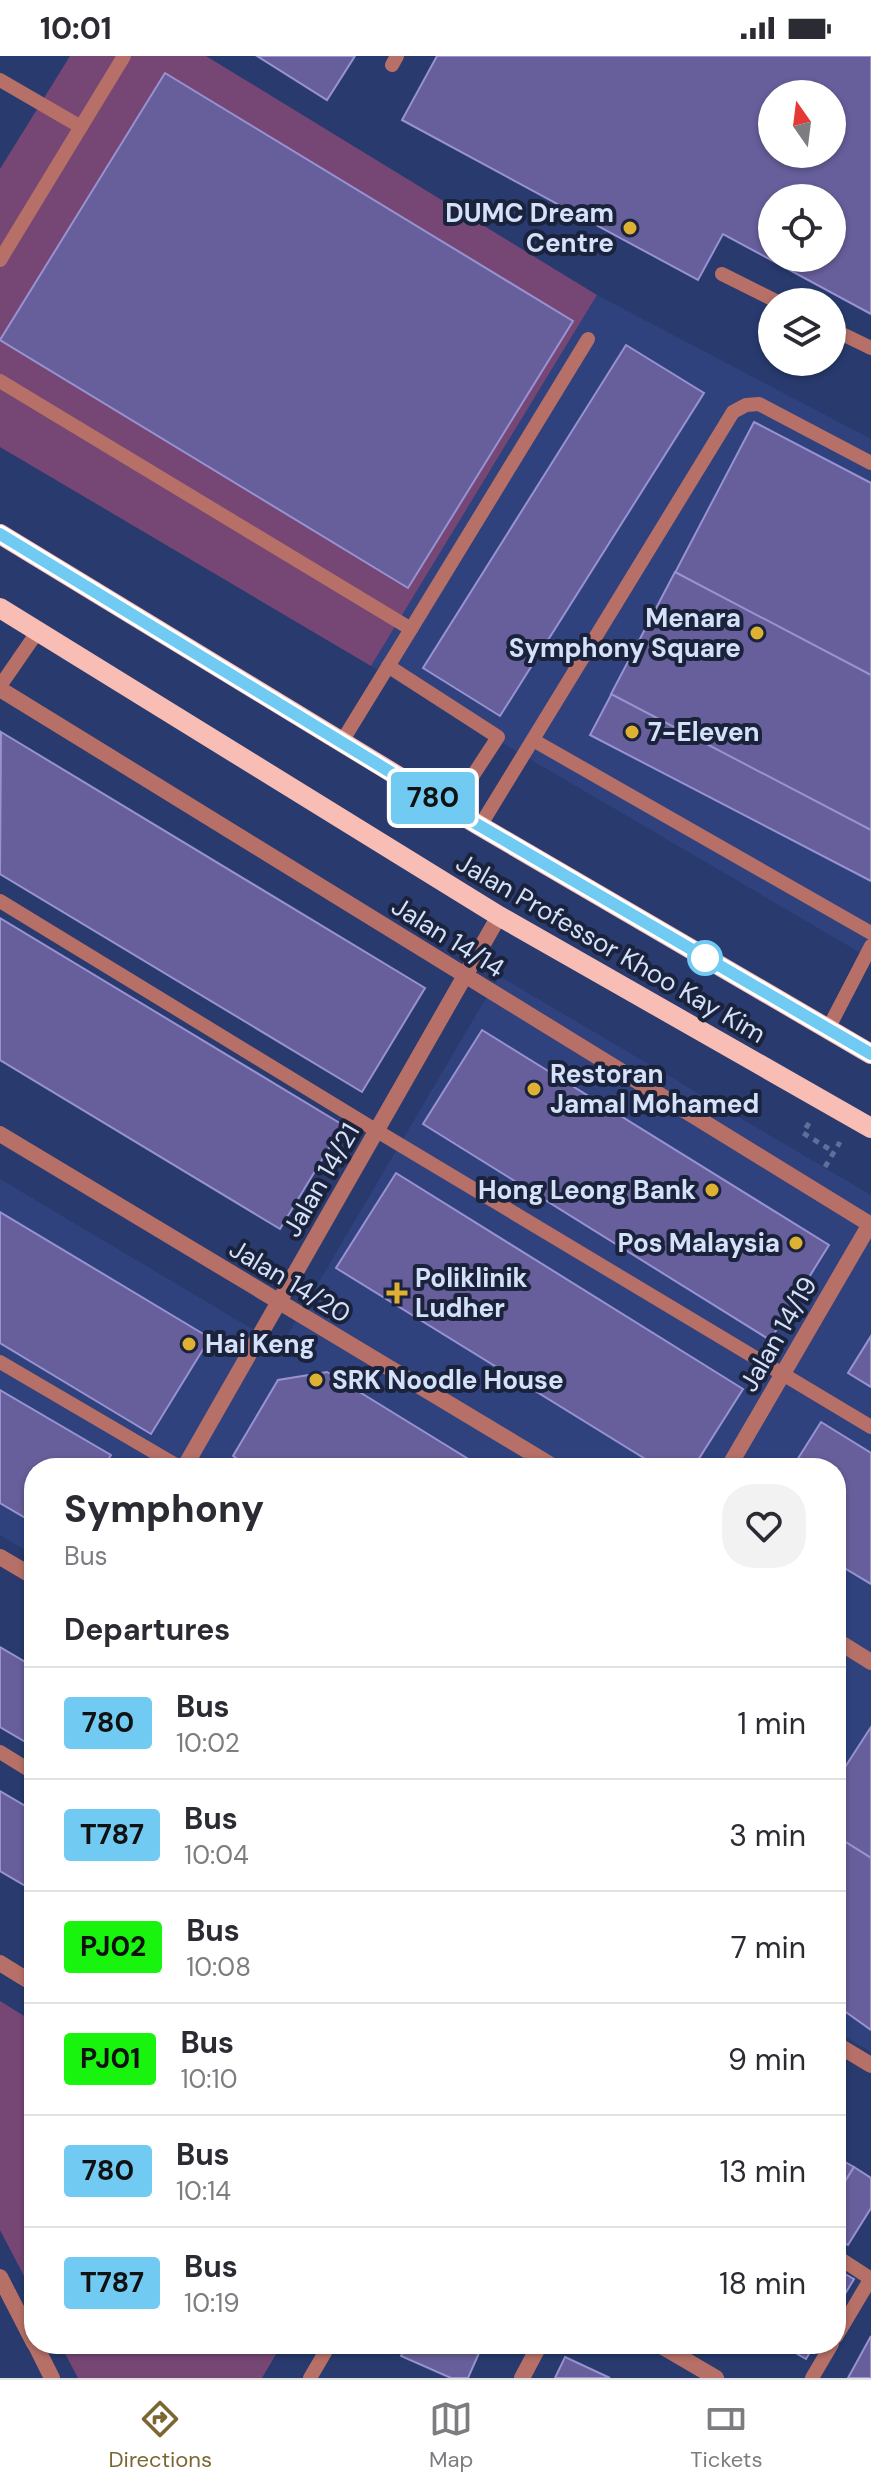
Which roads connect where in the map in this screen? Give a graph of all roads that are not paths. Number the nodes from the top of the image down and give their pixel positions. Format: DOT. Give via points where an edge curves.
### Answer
graph roads {
  1 [pos="124,56"];
  2 [pos="0,80"];
  3 [pos="81,127"];
  4 [pos="0,260"];
  5 [pos="722,274"];
  6 [pos="758,292"];
  7 [pos="846,336"];
  8 [pos="588,339"];
  9 [pos="871,348"];
  10 [pos="0,381"];
  11 [pos="871,463"];
  12 [pos="0,534"];
  13 [pos="0,608"];
  14 [pos="411,629"];
  15 [pos="38,631"];
  16 [pos="388,666"];
  17 [pos="0,688"];
  18 [pos="533,740"];
  19 [pos="341,743"];
  20 [pos="451,809"];
  21 [pos="480,826"];
  22 [pos="0,901"];
  23 [pos="499,916"];
  24 [pos="871,933"];
  25 [pos="871,946"];
  26 [pos="465,976"];
  27 [pos="828,1029"];
  28 [pos="871,1054"];
  29 [pos="871,1128"];
  30 [pos="377,1131"];
  31 [pos="0,1134"];
  32 [pos="870,1225"];
  33 [pos="279,1302"];
  34 [pos="0,1362"];
  35 [pos="783,1374"];
  36 [pos="871,1427"];
  37 [pos="166,1458"];
  38 [pos="189,1458"];
  39 [pos="539,1458"];
  40 [pos="734,1458"];
  41 [pos="0,1557"];
  42 [pos="24,1571"];
  43 [pos="846,1646"];
  44 [pos="871,1662"];
  45 [pos="0,1752"];
  46 [pos="24,1767"];
  47 [pos="0,1963"];
  48 [pos="24,1978"];
  49 [pos="846,2050"];
  50 [pos="871,2065"];
  51 [pos="846,2263"];
  52 [pos="0,2277"];
  53 [pos="871,2279"];
  54 [pos="846,2320"];
  55 [pos="24,2324"];
  56 [pos="40,2354"];
  57 [pos="324,2354"];
  58 [pos="535,2354"];
  59 [pos="670,2354"];
  60 [pos="826,2354"];
  61 [pos="690,2371"];
  62 [pos="52,2378"];
  63 [pos="310,2378"];
  64 [pos="522,2378"];
  65 [pos="716,2378"];
  66 [pos="812,2378"];
  1 -- 3 [label="lane"];
  2 -- 3 [label="lane"];
  3 -- 4 [label="lane"];
  5 -- 6 [label="lane"];
  7 -- 9 [label="lane"];
  8 -- 14 [label="lane"];
  10 -- 14 [label="lane"];
  11 -- 18 [label="lane" via="759,404 733,412"];
  12 -- 19 [label="main road, Jalan Professor Khoo Kay Kim"];
  13 -- 15 [label="main road, Jalan Professor Khoo Kay Kim"];
  14 -- 16 [label="lane"];
  15 -- 17 [label="lane"];
  15 -- 23 [label="main road, Jalan Professor Khoo Kay Kim"];
  16 -- 19 [label="lane"];
  16 -- 20 [label="lane" via="498,737"];
  17 -- 26 [label="street, Jalan 14/14"];
  18 -- 21 [label="lane"];
  18 -- 24 [label="lane"];
  19 -- 20 [label="main road, Jalan Professor Khoo Kay Kim"];
  20 -- 21 [label="main road, Jalan Professor Khoo Kay Kim"];
  21 -- 27 [label="main road, Jalan Professor Khoo Kay Kim"];
  22 -- 30 [label="lane"];
  23 -- 26 [label="street, Jalan 14/21"];
  23 -- 29 [label="main road, Jalan Professor Khoo Kay Kim"];
  25 -- 27 [label="lane"];
  26 -- 30 [label="street, Jalan 14/21"];
  26 -- 32 [label="street, Jalan 14/14"];
  27 -- 28 [label="main road, Jalan Professor Khoo Kay Kim"];
  30 -- 33 [label="street, Jalan 14/21"];
  30 -- 35 [label="lane"];
  31 -- 33 [label="street, Jalan 14/20"];
  32 -- 35 [label="street, Jalan 14/19"];
  33 -- 38 [label="street, Jalan 14/21"];
  33 -- 39 [label="street, Jalan 14/20"];
  34 -- 37 [label="lane"];
  35 -- 36 [label="lane"];
  35 -- 40 [label="street, Jalan 14/19"];
  41 -- 42 [label="street"];
  43 -- 44 [label="street"];
  45 -- 46 [label="lane"];
  47 -- 48 [label="street"];
  49 -- 50 [label="street"];
  51 -- 53 [label="lane"];
  52 -- 55 [label="street"];
  53 -- 54 [label="lane"];
  56 -- 62 [label="street"];
  57 -- 63 [label="lane"];
  58 -- 64 [label="street"];
  59 -- 61 [label="street"];
  60 -- 66 [label="lane"];
  61 -- 65 [label="street"];
}
